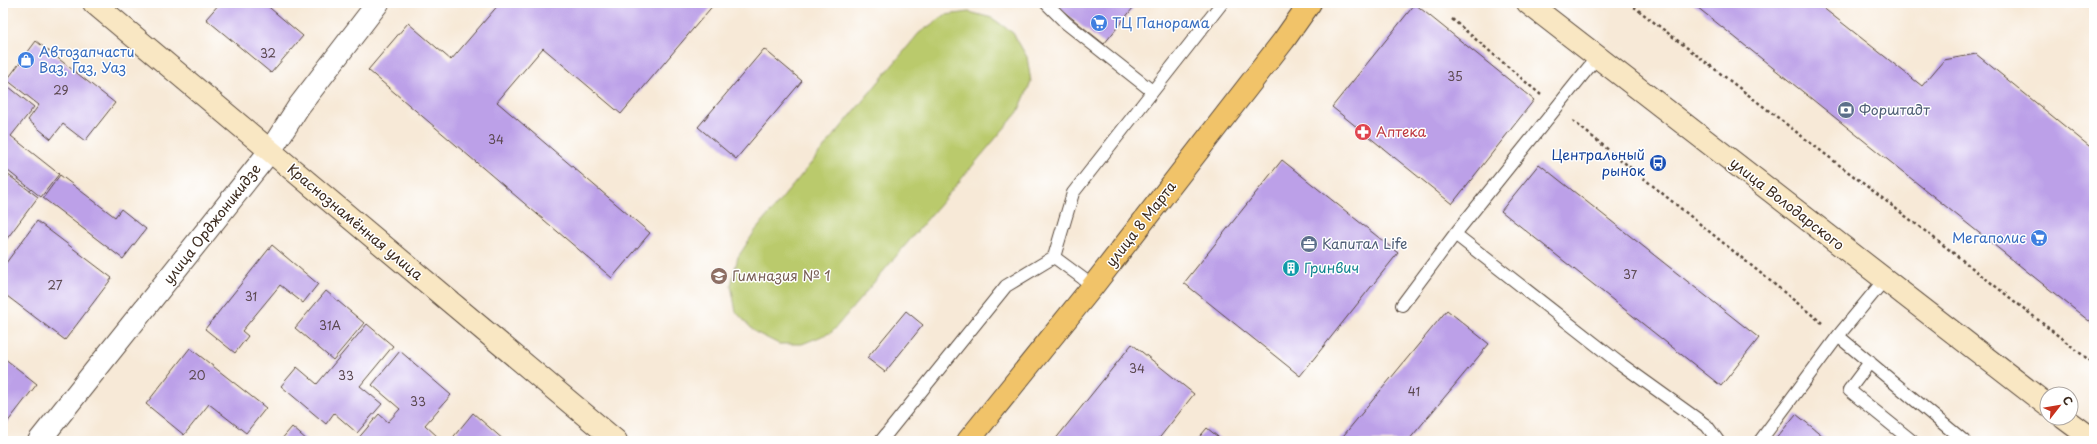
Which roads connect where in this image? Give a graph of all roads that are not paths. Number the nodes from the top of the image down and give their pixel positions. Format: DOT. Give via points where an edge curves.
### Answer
graph roads {
  1 [pos="94,3"];
  2 [pos="378,3"];
  3 [pos="1046,3"];
  4 [pos="1222,3"];
  5 [pos="1310,3"];
  6 [pos="1528,3"];
  7 [pos="1597,57"];
  8 [pos="1152,91"];
  9 [pos="270,151"];
  10 [pos="1455,234"];
  11 [pos="1054,257"];
  12 [pos="1885,279"];
  13 [pos="1093,286"];
  14 [pos="1402,305"];
  15 [pos="1838,336"];
  16 [pos="1870,362"];
  17 [pos="2039,399"];
  18 [pos="2074,426"];
  19 [pos="2094,438"];
  20 [pos="39,441"];
  21 [pos="616,441"];
  22 [pos="881,441"];
  23 [pos="968,441"];
  24 [pos="1718,441"];
  25 [pos="1760,441"];
  26 [pos="1912,441"];
  27 [pos="1964,441"];
  1 -- 9 [label="main road, Краснознамённая улица"];
  2 -- 9 [label="street, улица Орджоникидзе" via="299,106"];
  3 -- 8 [label="lane" via="1066,23"];
  4 -- 8 [label="lane"];
  5 -- 13 [label="main road, улица 8 Марта"];
  6 -- 7 [label="main road, улица Володарского"];
  7 -- 10 [label="lane"];
  7 -- 12 [label="main road, улица Володарского"];
  8 -- 11 [label="lane" via="1073,193"];
  9 -- 20 [label="street, улица Орджоникидзе"];
  9 -- 21 [label="main road, Краснознамённая улица"];
  10 -- 14 [label="lane"];
  10 -- 24 [label="lane" via="1618,362 1707,426"];
  11 -- 13 [label="lane"];
  11 -- 22 [label="lane" via="1006,286"];
  12 -- 15 [label="lane"];
  12 -- 17 [label="main road, улица Володарского"];
  13 -- 23 [label="main road, улица 8 Марта"];
  15 -- 16 [label="lane"];
  15 -- 25 [label="lane"];
  16 -- 26 [label="lane" via="1849,390"];
  16 -- 27 [label="lane"];
  18 -- 19 [label="main road"];
}
